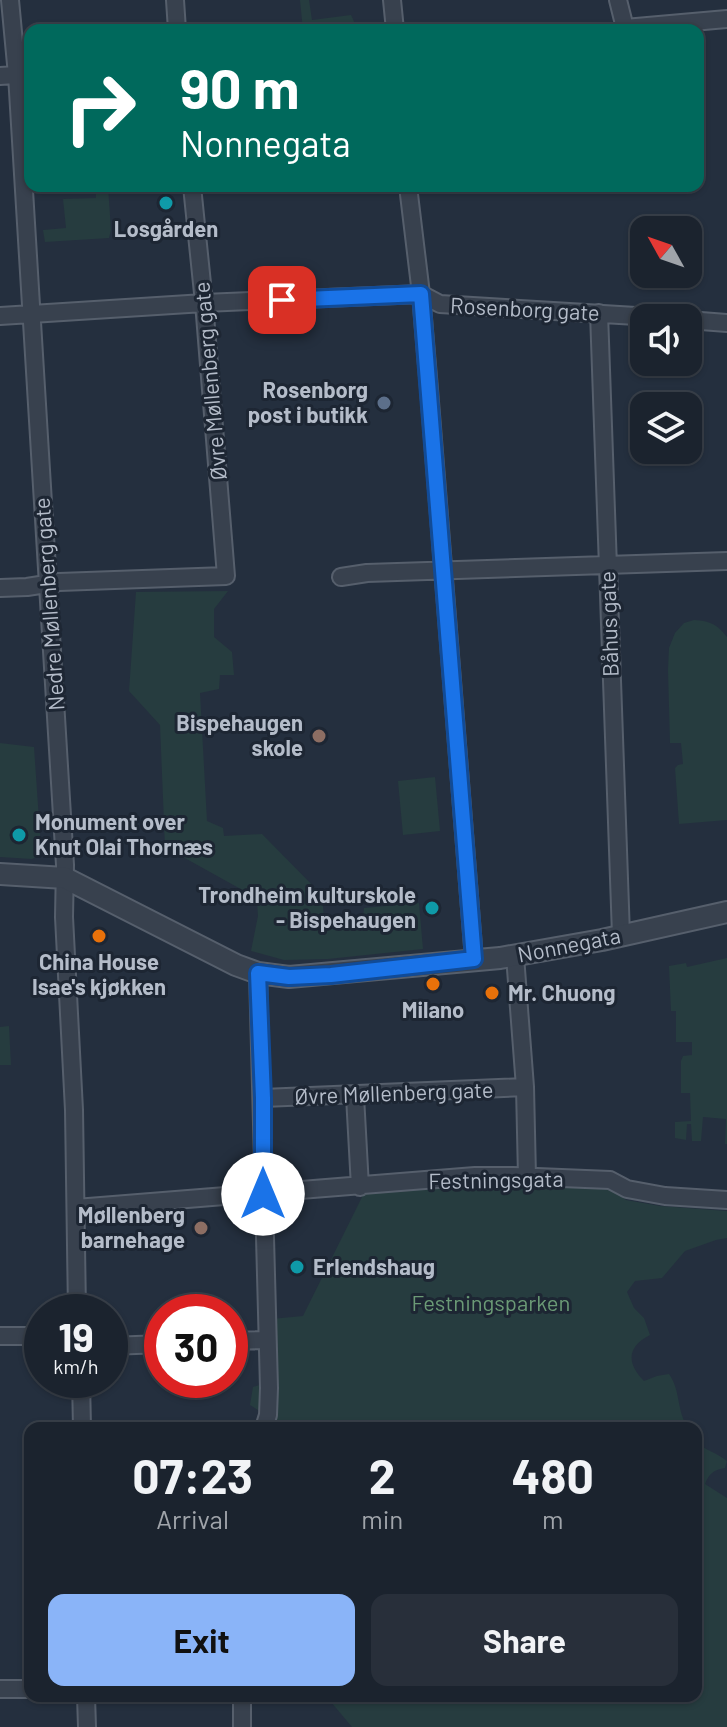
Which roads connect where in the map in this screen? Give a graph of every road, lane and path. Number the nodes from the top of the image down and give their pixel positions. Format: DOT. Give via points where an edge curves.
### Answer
graph roads {
  1 [pos="10,0"];
  2 [pos="175,0"];
  3 [pos="392,0"];
  4 [pos="618,0"];
  5 [pos="727,19"];
  6 [pos="177,24"];
  7 [pos="394,24"];
  8 [pos="624,24"];
  9 [pos="670,24"];
  10 [pos="16,75"];
  11 [pos="193,192"];
  12 [pos="409,192"];
  13 [pos="421,294"];
  14 [pos="204,303"];
  15 [pos="599,313"];
  16 [pos="31,315"];
  17 [pos="630,315"];
  18 [pos="0,316"];
  19 [pos="702,321"];
  20 [pos="727,323"];
  21 [pos="727,561"];
  22 [pos="607,565"];
  23 [pos="444,570"];
  24 [pos="341,577"];
  25 [pos="47,584"];
  26 [pos="0,588"];
  27 [pos="0,874"];
  28 [pos="65,878"];
  29 [pos="727,912"];
  30 [pos="621,935"];
  31 [pos="515,956"];
  32 [pos="474,959"];
  33 [pos="258,973"];
  34 [pos="525,1087"];
  35 [pos="355,1096"];
  36 [pos="263,1098"];
  37 [pos="527,1177"];
  38 [pos="360,1187"];
  39 [pos="263,1194"];
  40 [pos="727,1200"];
  41 [pos="76,1208"];
  42 [pos="77,1294"];
  43 [pos="0,1336"];
  44 [pos="24,1336"];
  45 [pos="267,1340"];
  46 [pos="248,1341"];
  47 [pos="81,1398"];
  48 [pos="82,1422"];
  49 [pos="266,1422"];
  50 [pos="0,1689"];
  51 [pos="24,1689"];
  52 [pos="86,1702"];
  53 [pos="242,1702"];
  54 [pos="87,1727"];
  55 [pos="242,1727"];
  1 -- 10 [label="street, Nedre Møllenberg gate"];
  2 -- 6 [label="street"];
  3 -- 7 [label="street"];
  4 -- 8 [label="street"];
  5 -- 9 [label="street"];
  10 -- 16 [label="street, Nedre Møllenberg gate"];
  11 -- 14 [label="street, Øvre Møllenberg gate"];
  12 -- 13 [label="street"];
  13 -- 14 [label="street, Rosenborg gate"];
  13 -- 15 [label="street, Rosenborg gate" via="440,304"];
  13 -- 23 [label="street"];
  14 -- 16 [label="street, Rosenborg gate"];
  14 -- 25 [label="street, Øvre Møllenberg gate" via="226,576"];
  15 -- 17 [label="street, Rosenborg gate"];
  15 -- 22 [label="street, Båhus gate"];
  16 -- 18 [label="street, Rosenborg gate"];
  16 -- 25 [label="street, Nedre Møllenberg gate"];
  19 -- 20 [label="street"];
  21 -- 22 [label="street"];
  22 -- 23 [label="street"];
  22 -- 30 [label="street, Båhus gate"];
  23 -- 24 [label="street"];
  23 -- 32 [label="street"];
  25 -- 26 [label="street"];
  25 -- 28 [label="street, Nedre Møllenberg gate"];
  27 -- 28 [label="street, Nonnegata"];
  28 -- 33 [label="street, Nonnegata"];
  28 -- 41 [label="street, Nedre Møllenberg gate"];
  29 -- 30 [label="street, Nonnegata"];
  30 -- 31 [label="street, Nonnegata"];
  31 -- 32 [label="street, Nonnegata"];
  31 -- 34 [label="street"];
  32 -- 33 [label="street, Nonnegata" via="331,975"];
  33 -- 36 [label="street, Øvre Møllenberg gate"];
  34 -- 35 [label="street, Øvre Møllenberg gate"];
  34 -- 37 [label="street"];
  35 -- 36 [label="street, Øvre Møllenberg gate"];
  35 -- 38 [label="street"];
  36 -- 39 [label="street, Øvre Møllenberg gate"];
  37 -- 38 [label="street, Festningsgata" via="475,1176"];
  37 -- 40 [label="street, Festningsgata" via="610,1180 665,1196"];
  38 -- 39 [label="street, Festningsgata"];
  39 -- 41 [label="street"];
  39 -- 45 [label="street, Øvre Møllenberg gate"];
  41 -- 42 [label="street, Nedre Møllenberg gate"];
  43 -- 44 [label="street"];
  45 -- 46 [label="street"];
  45 -- 49 [label="street, Øvre Møllenberg gate"];
  47 -- 48 [label="street"];
  50 -- 51 [label="street"];
  52 -- 54 [label="street"];
  53 -- 55 [label="street"];
}
